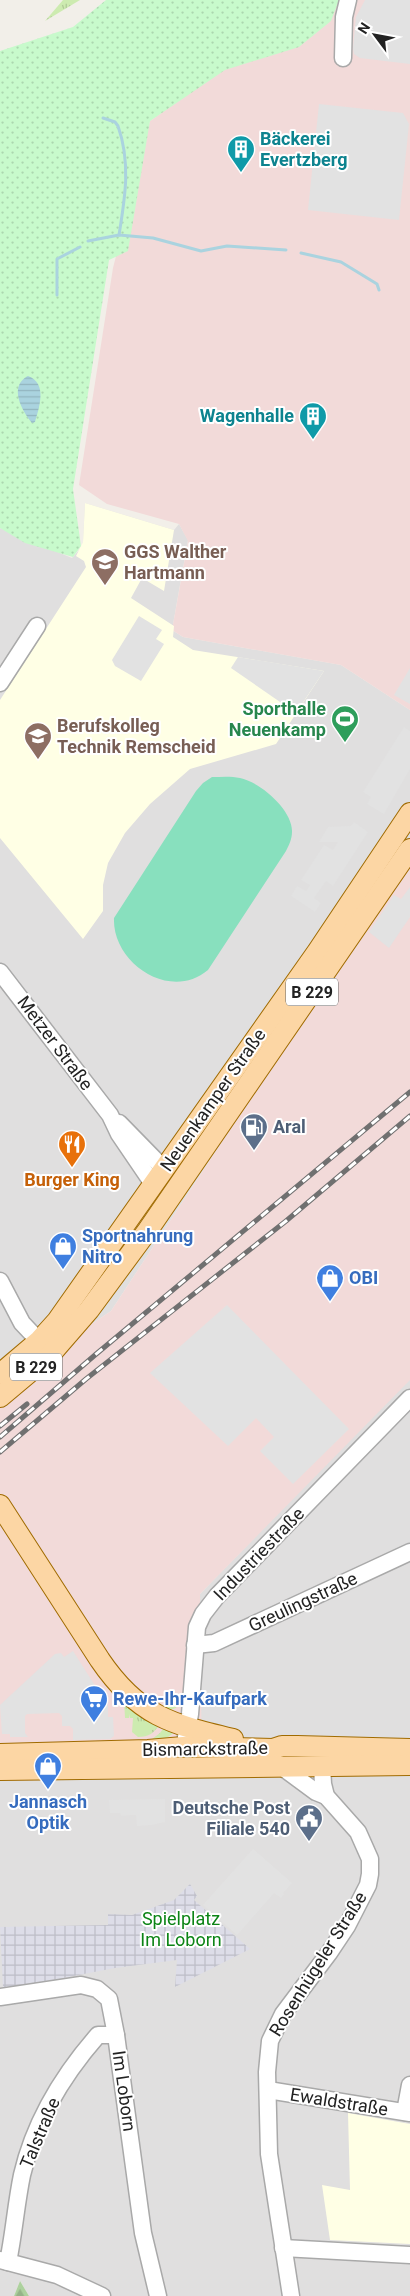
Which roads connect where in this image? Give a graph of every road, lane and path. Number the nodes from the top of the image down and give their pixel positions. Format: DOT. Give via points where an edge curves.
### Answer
graph roads {
  1 [pos="348,0"];
  2 [pos="343,58"];
  3 [pos="37,626"];
  4 [pos="0,683"];
  5 [pos="410,813"];
  6 [pos="410,849"];
  7 [pos="0,972"];
  8 [pos="158,1177"];
  9 [pos="174,1192"];
  10 [pos="0,1281"];
  11 [pos="38,1341"];
  12 [pos="0,1374"];
  13 [pos="0,1397"];
  14 [pos="410,1398"];
  15 [pos="0,1505"];
  16 [pos="410,1552"];
  17 [pos="195,1645"];
  18 [pos="188,1727"];
  19 [pos="282,1746"];
  20 [pos="183,1747"];
  21 [pos="410,1749"];
  22 [pos="0,1754"];
  23 [pos="323,1756"];
  24 [pos="410,1765"];
  25 [pos="136,1767"];
  26 [pos="282,1767"];
  27 [pos="0,1770"];
  28 [pos="326,1796"];
  29 [pos="0,1997"];
  30 [pos="116,2035"];
  31 [pos="410,2085"];
  32 [pos="268,2090"];
  33 [pos="408,2113"];
  34 [pos="283,2248"];
  35 [pos="410,2255"];
  36 [pos="4,2261"];
  37 [pos="102,2296"];
  38 [pos="158,2296"];
  39 [pos="291,2296"];
  1 -- 2 [label="street" via="344,17"];
  3 -- 4 [label="street"];
  5 -- 8 [label="main road, Neuenkamper Straße / B 229" via="323,944"];
  6 -- 9 [label="main road, Neuenkamper Straße / B 229"];
  7 -- 8 [label="street, Metzer Straße" via="110,1115 126,1128"];
  8 -- 9 [label="main road"];
  8 -- 11 [label="main road, Neuenkamper Straße / B 229" via="56,1321"];
  9 -- 13 [label="main road, Neuenkamper Straße / B 229" via="69,1335"];
  10 -- 11 [label="street" via="22,1323"];
  11 -- 12 [label="main road, Neuenkamper Straße / B 229"];
  14 -- 17 [label="street, Industriestraße" via="217,1596 200,1620"];
  15 -- 18 [label="main road" via="106,1669 130,1696 158,1717"];
  16 -- 17 [label="street, Greulingstraße" via="214,1643"];
  17 -- 18 [label="street, Industriestraße"];
  18 -- 19 [label="main road" via="234,1739"];
  18 -- 20 [label="street, Industriestraße"];
  19 -- 20 [label="main road, Bismarckstraße" via="263,1749"];
  19 -- 23 [label="main road, Bismarckstraße"];
  20 -- 22 [label="main road, Bismarckstraße"];
  20 -- 25 [label="main road" via="176,1758 151,1760"];
  21 -- 23 [label="main road, Bismarckstraße"];
  23 -- 24 [label="main road, Bismarckstraße"];
  23 -- 26 [label="main road, Bismarckstraße"];
  23 -- 28 [label="street"];
  25 -- 26 [label="main road, Bismarckstraße"];
  25 -- 27 [label="main road, Bismarckstraße"];
  26 -- 28 [label="street, Rosenhügeler Straße"];
  28 -- 32 [label="street, Rosenhügeler Straße" via="358,1832 370,1859 368,1885 347,1926 273,2031 268,2052"];
  29 -- 30 [label="street, Im Loborn" via="81,1985 97,1989 109,1999"];
  30 -- 36 [label="street, Talstraße" via="98,2035 54,2095 28,2152"];
  30 -- 38 [label="street, Im Loborn" via="144,2233"];
  31 -- 33 [label="street"];
  32 -- 33 [label="street, Ewaldstraße"];
  32 -- 34 [label="street, Rosenhügeler Straße" via="269,2154"];
  34 -- 35 [label="street"];
  34 -- 39 [label="street, Rosenhügeler Straße"];
  36 -- 37 [label="street" via="57,2275"];
}
